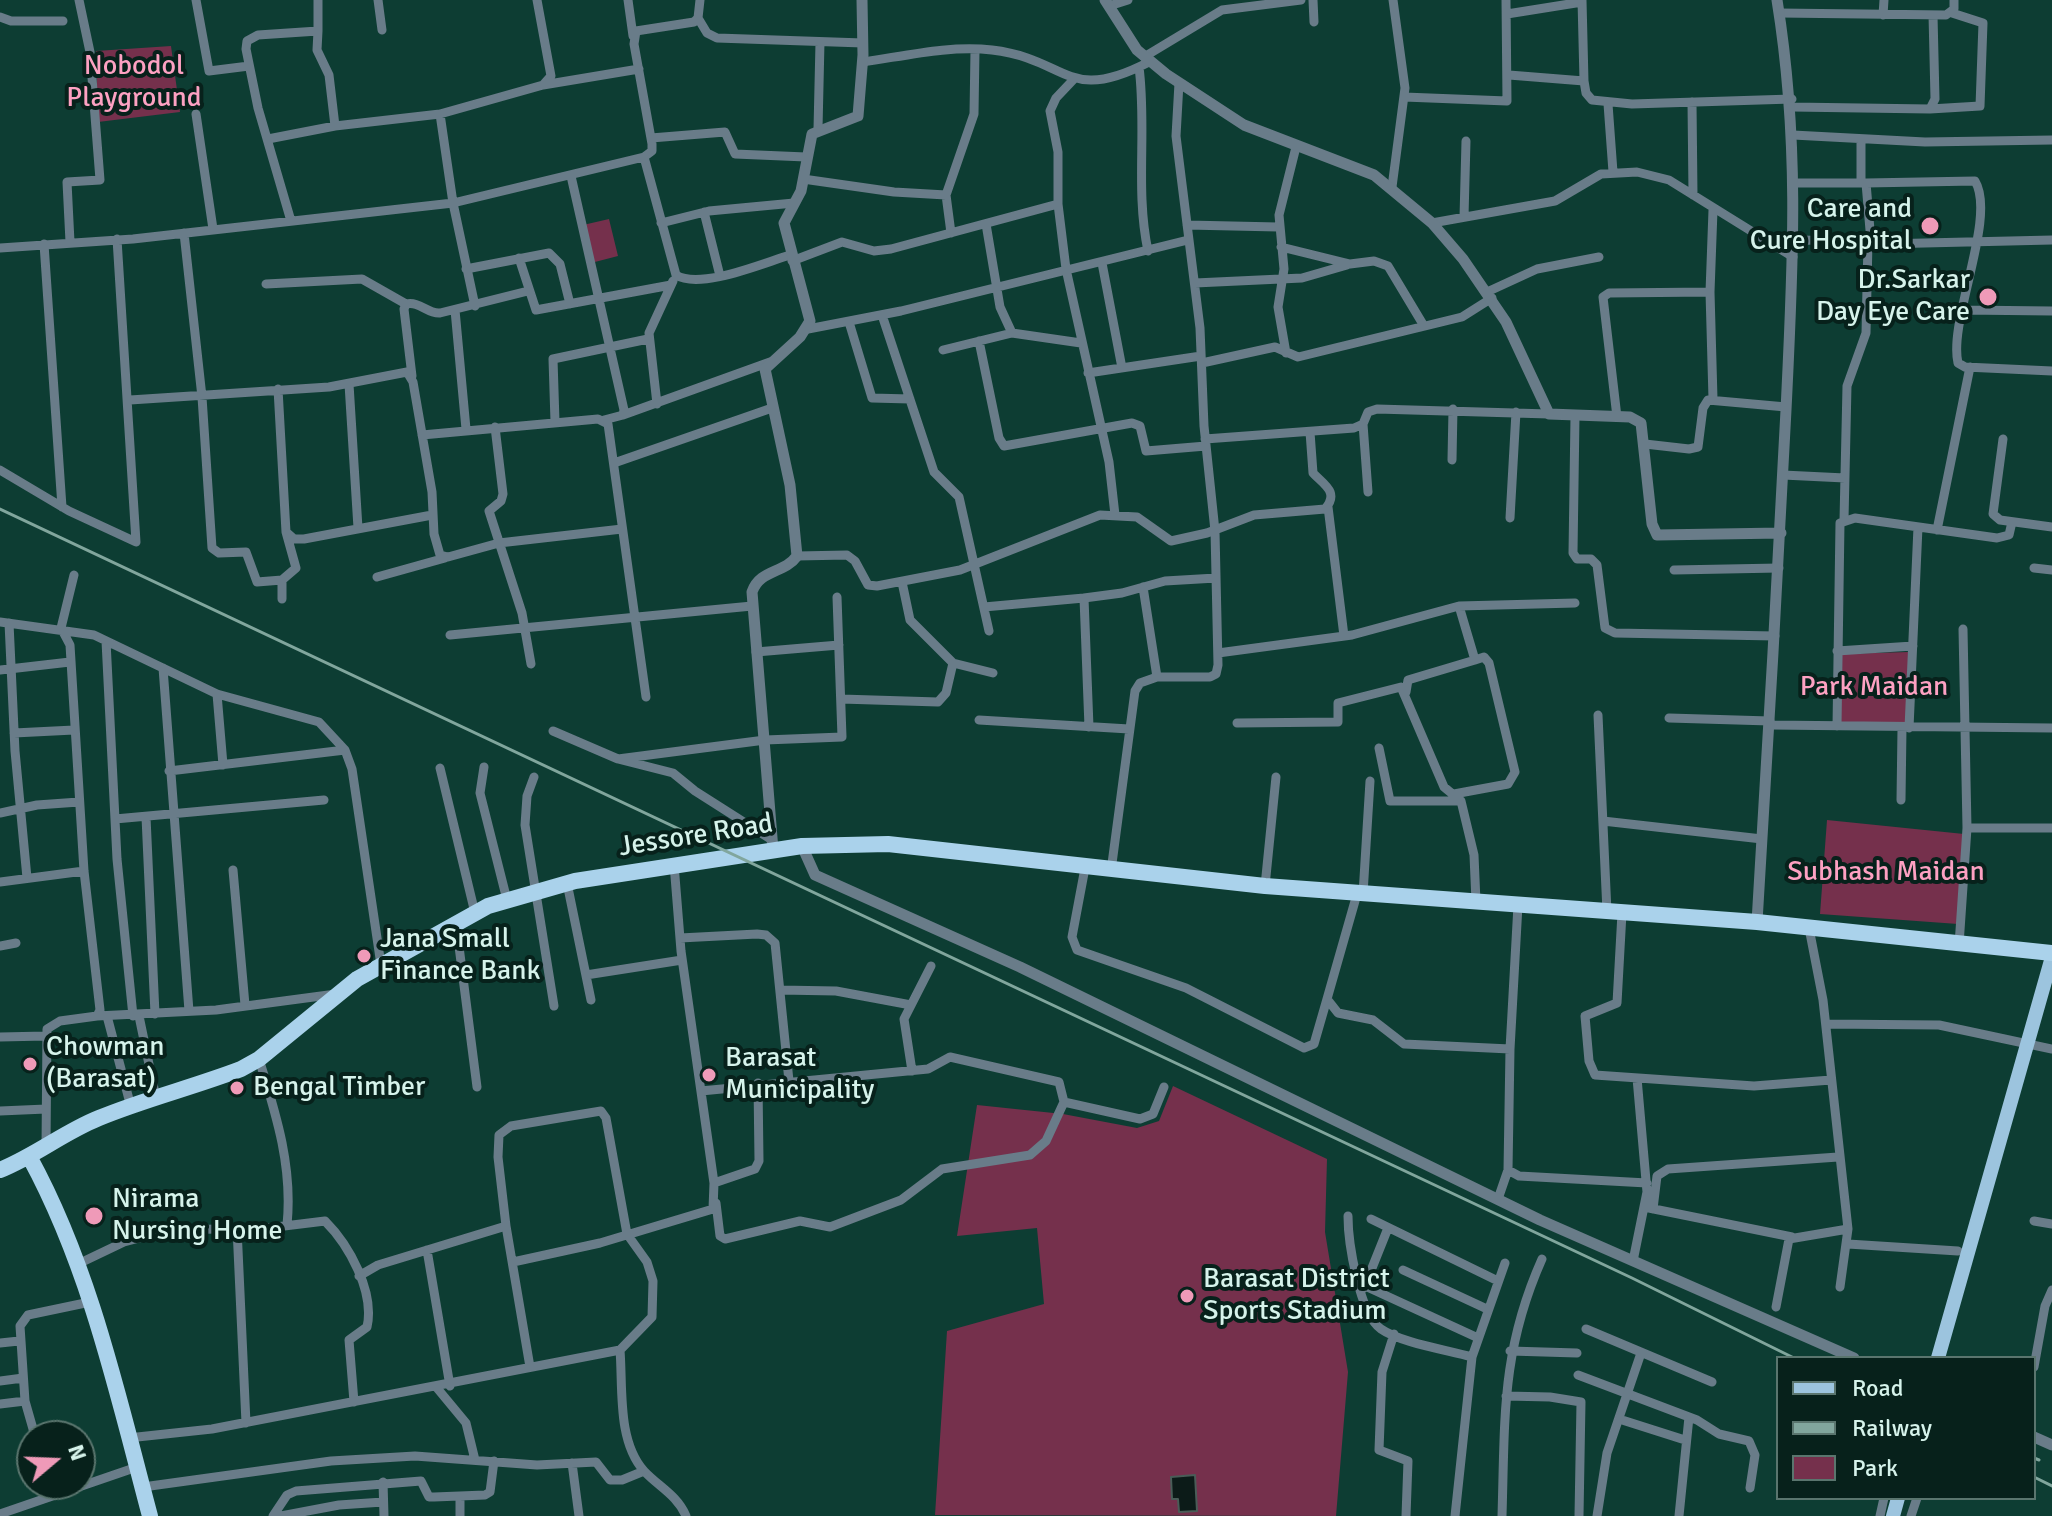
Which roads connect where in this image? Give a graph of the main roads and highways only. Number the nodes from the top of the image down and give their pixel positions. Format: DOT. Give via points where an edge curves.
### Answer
graph roads {
  1 [pos="2052,955"];
  2 [pos="30,1158"];
  3 [pos="0,1170"];
  4 [pos="1939,1356"];
  5 [pos="150,1516"];
  1 -- 2 [label="highway, Jessore Road" via="1757,922 1265,886 888,844 772,845 724,860 536,890 475,913 336,994 259,1059 218,1079 77,1127"];
  1 -- 4 [label="main road"];
  2 -- 3 [label="highway"];
  2 -- 5 [label="highway" via="78,1264"];
}
